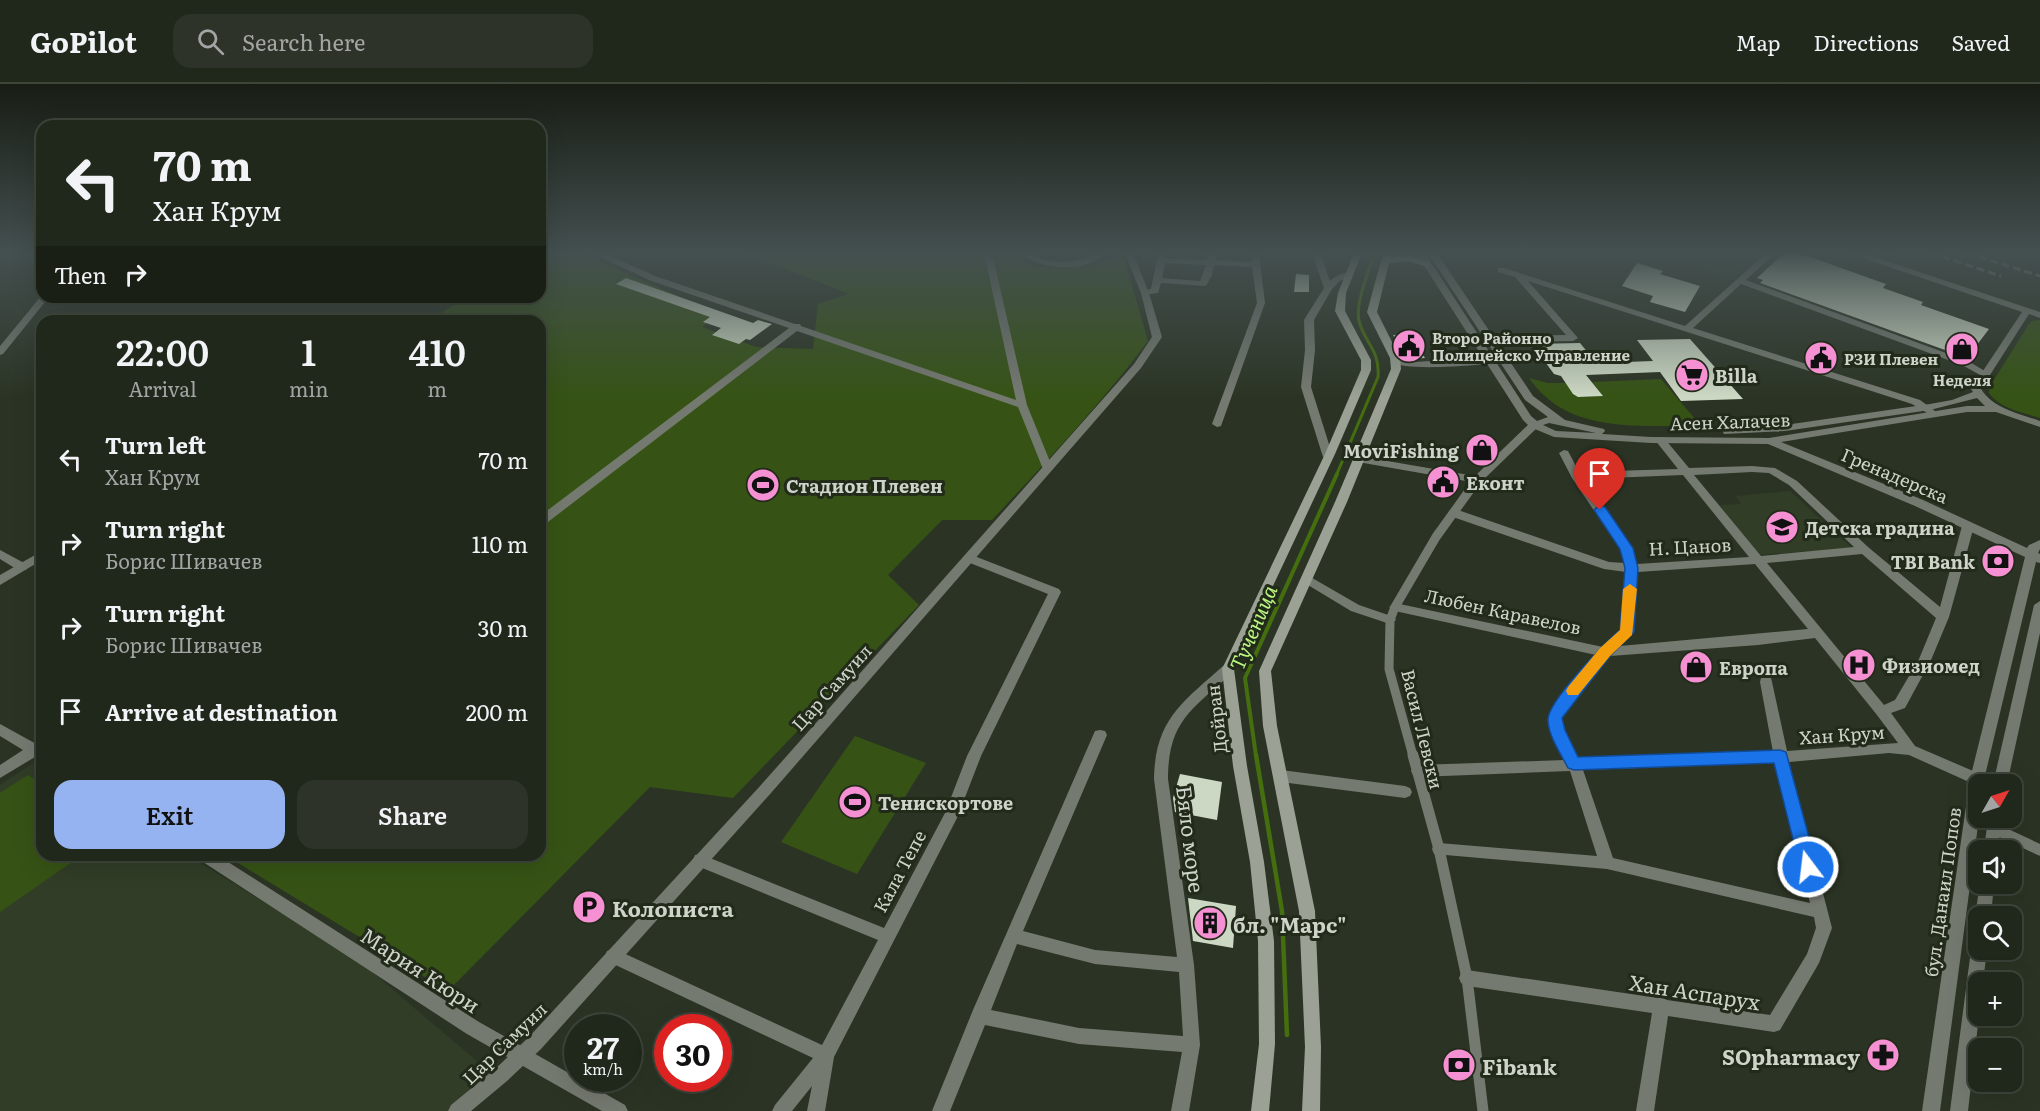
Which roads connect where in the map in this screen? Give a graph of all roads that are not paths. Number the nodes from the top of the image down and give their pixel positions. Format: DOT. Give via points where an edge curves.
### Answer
graph roads {
  1 [pos="720,301"];
  2 [pos="999,301"];
  3 [pos="1148,301"];
  4 [pos="1261,301"];
  5 [pos="1320,301"];
  6 [pos="1341,301"];
  7 [pos="1375,301"];
  8 [pos="1452,301"];
  9 [pos="1464,301"];
  10 [pos="1541,301"];
  11 [pos="1598,301"];
  12 [pos="1718,301"];
  13 [pos="1795,301"];
  14 [pos="1999,301"];
  15 [pos="40,303"];
  16 [pos="2027,310"];
  17 [pos="2040,315"];
  18 [pos="797,327"];
  19 [pos="1688,329"];
  20 [pos="1513,339"];
  21 [pos="0,352"];
  22 [pos="1504,359"];
  23 [pos="1491,360"];
  24 [pos="1396,362"];
  25 [pos="1984,375"];
  26 [pos="1978,394"];
  27 [pos="1022,405"];
  28 [pos="1924,407"];
  29 [pos="1998,409"];
  30 [pos="1934,414"];
  31 [pos="1217,424"];
  32 [pos="2040,424"];
  33 [pos="1534,425"];
  34 [pos="1580,428"];
  35 [pos="1761,431"];
  36 [pos="1660,440"];
  37 [pos="1769,441"];
  38 [pos="1564,453"];
  39 [pos="1328,457"];
  40 [pos="1358,459"];
  41 [pos="1048,469"];
  42 [pos="1686,472"];
  43 [pos="1576,476"];
  44 [pos="1477,480"];
  45 [pos="1454,513"];
  46 [pos="546,517"];
  47 [pos="1968,526"];
  48 [pos="1864,550"];
  49 [pos="2037,551"];
  50 [pos="0,554"];
  51 [pos="969,558"];
  52 [pos="36,559"];
  53 [pos="1756,560"];
  54 [pos="22,567"];
  55 [pos="1632,568"];
  56 [pos="1307,579"];
  57 [pos="0,581"];
  58 [pos="2040,605"];
  59 [pos="1395,607"];
  60 [pos="1943,617"];
  61 [pos="1390,620"];
  62 [pos="1818,633"];
  63 [pos="1605,652"];
  64 [pos="1228,669"];
  65 [pos="1766,682"];
  66 [pos="1882,711"];
  67 [pos="0,729"];
  68 [pos="1100,735"];
  69 [pos="1910,750"];
  70 [pos="36,752"];
  71 [pos="36,754"];
  72 [pos="1780,757"];
  73 [pos="1574,764"];
  74 [pos="1418,771"];
  75 [pos="0,772"];
  76 [pos="1985,774"];
  77 [pos="2002,774"];
  78 [pos="1968,775"];
  79 [pos="1281,776"];
  80 [pos="1405,792"];
  81 [pos="1976,828"];
  82 [pos="2003,828"];
  83 [pos="1439,849"];
  84 [pos="2040,850"];
  85 [pos="700,860"];
  86 [pos="214,861"];
  87 [pos="1607,863"];
  88 [pos="1821,912"];
  89 [pos="886,936"];
  90 [pos="1012,936"];
  91 [pos="613,956"];
  92 [pos="1978,960"];
  93 [pos="1186,965"];
  94 [pos="1467,978"];
  95 [pos="1661,1005"];
  96 [pos="979,1016"];
  97 [pos="1192,1045"];
  98 [pos="522,1055"];
  99 [pos="826,1055"];
  100 [pos="457,1111"];
  101 [pos="619,1111"];
  102 [pos="781,1111"];
  103 [pos="816,1111"];
  104 [pos="941,1111"];
  105 [pos="1180,1111"];
  106 [pos="1260,1111"];
  107 [pos="1311,1111"];
  108 [pos="1483,1111"];
  109 [pos="1645,1111"];
  110 [pos="1931,1111"];
  111 [pos="1959,1111"];
  1 -- 18 [label="street"];
  2 -- 27 [label="street"];
  3 -- 41 [label="street, Цар Самуил" via="1155,341"];
  4 -- 31 [label="street"];
  5 -- 39 [label="street" via="1309,320 1306,387"];
  6 -- 39 [label="main road, Дойран" via="1340,311 1366,360 1366,370"];
  7 -- 24 [label="main road" via="1372,312"];
  8 -- 23 [label="street"];
  9 -- 22 [label="street"];
  10 -- 20 [label="street" via="1573,338"];
  11 -- 19 [label="street"];
  12 -- 19 [label="street"];
  13 -- 25 [label="street" via="1965,363"];
  14 -- 16 [label="street"];
  15 -- 21 [label="street"];
  16 -- 17 [label="street"];
  16 -- 25 [label="street"];
  18 -- 27 [label="street"];
  18 -- 46 [label="street"];
  19 -- 28 [label="street"];
  22 -- 23 [label="street"];
  22 -- 34 [label="street" via="1533,402"];
  23 -- 24 [label="street" via="1415,365"];
  23 -- 33 [label="street"];
  24 -- 40 [label="main road"];
  25 -- 26 [label="street" via="1976,389"];
  26 -- 28 [label="street, Асен Халачев"];
  26 -- 29 [label="street"];
  27 -- 41 [label="street"];
  28 -- 30 [label="street"];
  28 -- 35 [label="street, Асен Халачев"];
  29 -- 30 [label="street, Асен Халачев"];
  29 -- 32 [label="street"];
  30 -- 37 [label="street, Асен Халачев"];
  33 -- 34 [label="street" via="1548,420"];
  33 -- 36 [label="street, Асен Халачев" via="1562,435"];
  33 -- 44 [label="street, Васил Левски"];
  34 -- 35 [label="street, Асен Халачев" via="1605,432"];
  35 -- 37 [label="street, Гренадерска"];
  36 -- 37 [label="street, Асен Халачев"];
  36 -- 42 [label="street"];
  37 -- 47 [label="street, Гренадерска"];
  38 -- 43 [label="street"];
  39 -- 64 [label="main road, Дойран"];
  40 -- 44 [label="street"];
  40 -- 56 [label="main road"];
  41 -- 51 [label="street, Цар Самуил"];
  42 -- 43 [label="street"];
  42 -- 48 [label="street" via="1771,470 1793,483"];
  42 -- 53 [label="street"];
  43 -- 55 [label="street" via="1626,548"];
  44 -- 45 [label="street, Васил Левски"];
  45 -- 55 [label="street, Н. Цанов" via="1608,566"];
  45 -- 59 [label="street, Васил Левски"];
  47 -- 49 [label="street, Гренадерска"];
  47 -- 60 [label="street"];
  48 -- 53 [label="street, Н. Цанов"];
  48 -- 60 [label="street"];
  49 -- 76 [label="street, бул. Данаил Попов"];
  50 -- 54 [label="street"];
  51 -- 85 [label="street, Цар Самуил"];
  51 -- 89 [label="street, Кала Тепе" via="1055,592 974,756 952,814"];
  52 -- 54 [label="street"];
  53 -- 55 [label="street, Н. Цанов"];
  53 -- 62 [label="street"];
  54 -- 57 [label="street"];
  55 -- 63 [label="street" via="1627,632"];
  56 -- 61 [label="street" via="1355,608"];
  56 -- 79 [label="main road" via="1265,671 1270,726"];
  58 -- 77 [label="street"];
  59 -- 61 [label="street, Васил Левски"];
  59 -- 63 [label="street, Любен Каравелов"];
  60 -- 66 [label="street" via="1900,704"];
  61 -- 74 [label="street, Васил Левски" via="1389,669"];
  62 -- 63 [label="street, Любен Каравелов"];
  62 -- 66 [label="street"];
  63 -- 73 [label="street" via="1561,705 1555,718"];
  64 -- 93 [label="street, Бяло море" via="1180,714 1167,731 1161,748 1161,779"];
  64 -- 106 [label="main road, Дойран" via="1266,941 1267,1044"];
  65 -- 72 [label="street, Хан Аспарух"];
  66 -- 69 [label="street"];
  67 -- 70 [label="street"];
  68 -- 90 [label="street"];
  69 -- 72 [label="street, Хан Крум" via="1889,748"];
  69 -- 78 [label="street"];
  71 -- 75 [label="street"];
  72 -- 73 [label="street, Хан Крум"];
  72 -- 88 [label="street, Хан Аспарух"];
  73 -- 74 [label="street, Хан Крум"];
  73 -- 87 [label="street"];
  74 -- 83 [label="street, Васил Левски"];
  79 -- 80 [label="street"];
  79 -- 107 [label="main road" via="1307,910 1313,1047"];
  81 -- 110 [label="street, бул. Данаил Попов"];
  82 -- 84 [label="street"];
  83 -- 87 [label="street"];
  83 -- 94 [label="street, Васил Левски"];
  85 -- 89 [label="street"];
  85 -- 91 [label="street, Цар Самуил"];
  86 -- 98 [label="street, Мария Кюри" via="473,1028"];
  87 -- 88 [label="street"];
  88 -- 95 [label="street, Хан Аспарух" via="1824,928 1812,958 1774,1024"];
  89 -- 99 [label="street, Кала Тепе"];
  90 -- 93 [label="street" via="1095,957"];
  90 -- 96 [label="street"];
  91 -- 98 [label="street, Цар Самуил"];
  91 -- 99 [label="street"];
  92 -- 111 [label="street"];
  93 -- 97 [label="street, Бяло море"];
  94 -- 95 [label="street, Хан Аспарух"];
  94 -- 108 [label="street, Васил Левски"];
  95 -- 109 [label="street"];
  96 -- 97 [label="street" via="1079,1035"];
  96 -- 104 [label="street"];
  97 -- 105 [label="street, Бяло море"];
  98 -- 100 [label="street, Цар Самуил"];
  98 -- 101 [label="street, Мария Кюри"];
  99 -- 102 [label="street, Кала Тепе"];
  99 -- 103 [label="street"];
}
